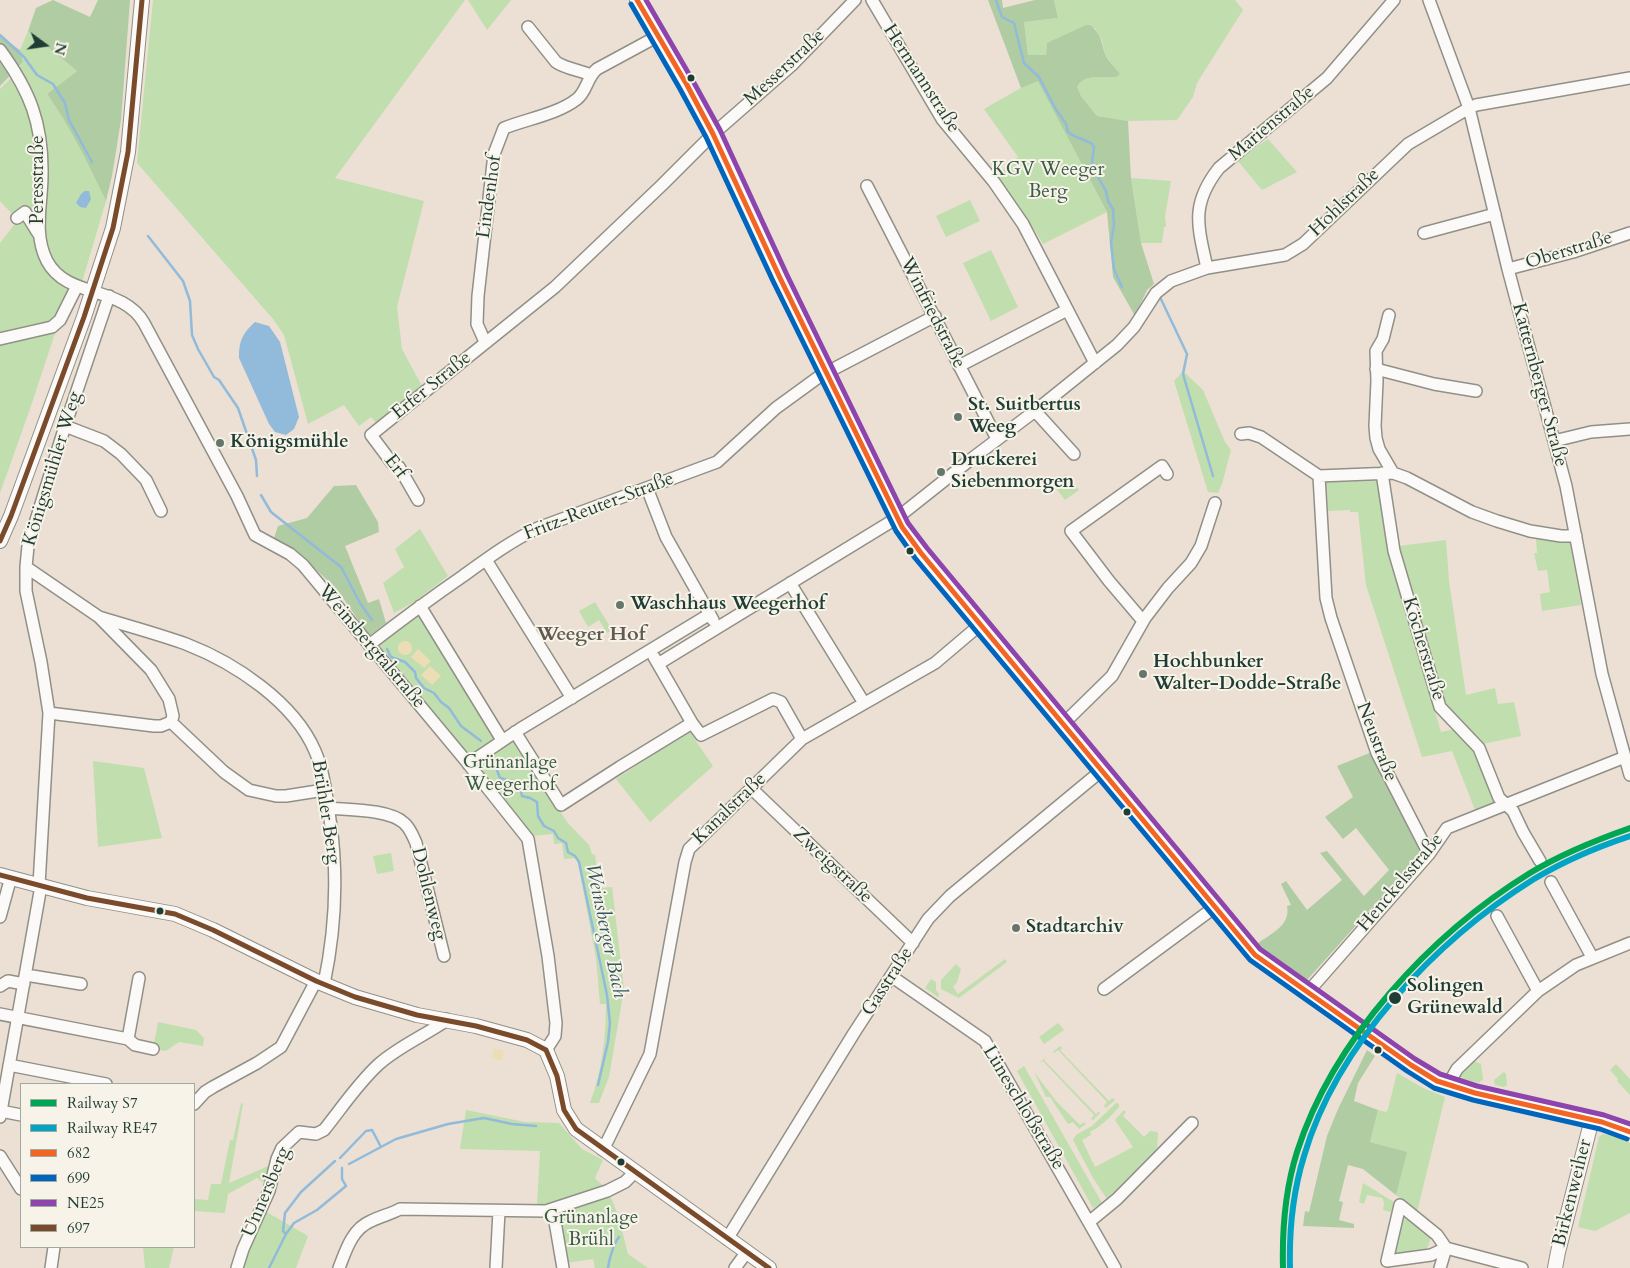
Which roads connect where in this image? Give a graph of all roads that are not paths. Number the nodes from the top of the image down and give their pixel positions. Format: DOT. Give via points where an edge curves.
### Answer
graph roads {
  1 [pos="142,0"];
  2 [pos="638,0"];
  3 [pos="855,0"];
  4 [pos="872,0"];
  5 [pos="1394,0"];
  6 [pos="1430,0"];
  7 [pos="528,27"];
  8 [pos="658,36"];
  9 [pos="0,50"];
  10 [pos="591,75"];
  11 [pos="1630,78"];
  12 [pos="1469,108"];
  13 [pos="713,134"];
  14 [pos="867,186"];
  15 [pos="1495,214"];
  16 [pos="17,218"];
  17 [pos="38,233"];
  18 [pos="1424,233"];
  19 [pos="1630,233"];
  20 [pos="1207,268"];
  21 [pos="1508,269"];
  22 [pos="77,286"];
  23 [pos="93,291"];
  24 [pos="112,297"];
  25 [pos="1067,310"];
  26 [pos="1389,315"];
  27 [pos="935,316"];
  28 [pos="0,339"];
  29 [pos="485,342"];
  30 [pos="1095,363"];
  31 [pos="959,366"];
  32 [pos="1376,369"];
  33 [pos="827,372"];
  34 [pos="1476,391"];
  35 [pos="1035,411"];
  36 [pos="65,426"];
  37 [pos="1630,429"];
  38 [pos="1242,434"];
  39 [pos="371,435"];
  40 [pos="997,439"];
  41 [pos="1554,441"];
  42 [pos="1074,454"];
  43 [pos="1388,473"];
  44 [pos="1167,474"];
  45 [pos="1320,476"];
  46 [pos="647,488"];
  47 [pos="418,500"];
  48 [pos="1215,503"];
  49 [pos="161,511"];
  50 [pos="897,518"];
  51 [pos="1576,536"];
  52 [pos="0,542"];
  53 [pos="486,560"];
  54 [pos="26,567"];
  55 [pos="790,583"];
  56 [pos="420,606"];
  57 [pos="710,614"];
  58 [pos="99,617"];
  59 [pos="1143,621"];
  60 [pos="980,624"];
  61 [pos="718,628"];
  62 [pos="369,645"];
  63 [pos="650,650"];
  64 [pos="658,664"];
  65 [pos="572,698"];
  66 [pos="864,703"];
  67 [pos="49,713"];
  68 [pos="171,722"];
  69 [pos="692,723"];
  70 [pos="1063,724"];
  71 [pos="515,732"];
  72 [pos="802,739"];
  73 [pos="502,740"];
  74 [pos="1625,757"];
  75 [pos="468,764"];
  76 [pos="1101,771"];
  77 [pos="1630,775"];
  78 [pos="752,789"];
  79 [pos="324,790"];
  80 [pos="1507,804"];
  81 [pos="328,808"];
  82 [pos="1429,854"];
  83 [pos="1540,862"];
  84 [pos="5,876"];
  85 [pos="1552,882"];
  86 [pos="40,885"];
  87 [pos="1215,907"];
  88 [pos="1497,916"];
  89 [pos="0,917"];
  90 [pos="913,943"];
  91 [pos="1630,943"];
  92 [pos="444,956"];
  93 [pos="1592,957"];
  94 [pos="891,976"];
  95 [pos="139,978"];
  96 [pos="25,979"];
  97 [pos="320,982"];
  98 [pos="81,984"];
  99 [pos="0,986"];
  100 [pos="1104,989"];
  101 [pos="1538,991"];
  102 [pos="1308,992"];
  103 [pos="0,1014"];
  104 [pos="18,1017"];
  105 [pos="446,1020"];
  106 [pos="128,1039"];
  107 [pos="153,1049"];
  108 [pos="546,1050"];
  109 [pos="9,1065"];
  110 [pos="101,1083"];
  111 [pos="1448,1085"];
  112 [pos="195,1103"];
  113 [pos="1,1114"];
  114 [pos="20,1115"];
  115 [pos="1592,1119"];
  116 [pos="1192,1123"];
  117 [pos="1630,1132"];
  118 [pos="603,1150"];
  119 [pos="0,1156"];
  120 [pos="635,1172"];
  121 [pos="20,1188"];
  122 [pos="553,1210"];
  123 [pos="498,1211"];
  124 [pos="1089,1222"];
  125 [pos="727,1238"];
  126 [pos="54,1248"];
  127 [pos="1446,1248"];
  128 [pos="746,1253"];
  129 [pos="51,1268"];
  130 [pos="237,1268"];
  131 [pos="339,1268"];
  132 [pos="496,1268"];
  133 [pos="563,1268"];
  134 [pos="735,1268"];
  135 [pos="769,1268"];
  136 [pos="1115,1268"];
  137 [pos="1440,1268"];
  138 [pos="1522,1268"];
  139 [pos="1555,1268"];
  1 -- 23 [label="main road" via="125,172 114,228"];
  2 -- 8 [label="main road"];
  3 -- 13 [label="street, Messerstraße" via="793,64"];
  4 -- 25 [label="street, Hermannstraße" via="942,120 994,182 1023,224"];
  5 -- 20 [label="street, Marienstraße" via="1327,78 1211,178 1201,199 1198,218"];
  6 -- 12 [label="street, Katternberger Straße"];
  7 -- 10 [label="street" via="561,66"];
  8 -- 10 [label="street, Lindenhof"];
  8 -- 13 [label="main road"];
  9 -- 17 [label="street, Peresstraße" via="27,95 40,130 42,175"];
  10 -- 29 [label="street, Lindenhof" via="577,99 562,108 504,128 494,154 478,296 477,324"];
  11 -- 12 [label="street, Hohlstraße"];
  12 -- 15 [label="street, Katternberger Straße"];
  12 -- 20 [label="street, Hohlstraße" via="1408,144 1294,251"];
  13 -- 29 [label="street, Erfer Straße" via="559,283"];
  13 -- 33 [label="main road"];
  14 -- 27 [label="street, Winfriedstraße"];
  15 -- 18 [label="street"];
  15 -- 21 [label="street, Katternberger Straße"];
  16 -- 17 [label="street" via="25,212"];
  17 -- 22 [label="street, Peresstraße" via="49,264"];
  19 -- 21 [label="street, Oberstraße"];
  20 -- 30 [label="street, Hohlstraße" via="1171,281 1159,289 1128,334"];
  21 -- 41 [label="street, Katternberger Straße"];
  22 -- 23 [label="street, Peresstraße"];
  22 -- 28 [label="street" via="60,320 52,327"];
  23 -- 24 [label="street, Weinsbergtalstraße"];
  23 -- 52 [label="main road"];
  24 -- 36 [label="street, Königsmühler Weg"];
  24 -- 62 [label="street, Weinsbergtalstraße" via="131,307 140,317 255,535 304,565"];
  25 -- 30 [label="street, Hermannstraße"];
  25 -- 31 [label="street"];
  26 -- 32 [label="street, Köcherstraße" via="1376,351"];
  27 -- 31 [label="street, Winfriedstraße"];
  27 -- 33 [label="street, Fritz-Reuter-Straße"];
  29 -- 39 [label="street, Erfer Straße"];
  30 -- 35 [label="street, Hohlstraße"];
  31 -- 40 [label="street, Winfriedstraße"];
  32 -- 34 [label="street"];
  32 -- 43 [label="street, Köcherstraße" via="1376,438"];
  33 -- 46 [label="street, Fritz-Reuter-Straße" via="776,408 720,460"];
  33 -- 50 [label="main road"];
  35 -- 40 [label="street, Hohlstraße"];
  35 -- 42 [label="street"];
  36 -- 49 [label="street" via="104,441 121,454 146,480"];
  36 -- 54 [label="street, Königsmühler Weg" via="28,546"];
  37 -- 41 [label="street" via="1591,432"];
  38 -- 45 [label="street" via="1261,437"];
  39 -- 47 [label="street, Erf" via="392,463 399,467"];
  40 -- 50 [label="street, Hohlstraße"];
  41 -- 51 [label="street, Katternberger Straße"];
  43 -- 45 [label="street"];
  43 -- 51 [label="street" via="1407,478 1472,512 1497,521 1530,531"];
  43 -- 80 [label="street, Köcherstraße" via="1394,551 1440,708 1479,748 1499,798"];
  44 -- 59 [label="street" via="1162,466 1071,531"];
  45 -- 82 [label="street, Neustraße" via="1326,598 1331,618 1380,759"];
  46 -- 53 [label="street, Fritz-Reuter-Straße" via="524,534"];
  46 -- 57 [label="street" via="666,537"];
  48 -- 59 [label="street" via="1197,555"];
  50 -- 55 [label="street, Hohlstraße"];
  50 -- 60 [label="main road" via="914,545"];
  51 -- 74 [label="street, Katternberger Straße" via="1601,671"];
  53 -- 56 [label="street, Fritz-Reuter-Straße"];
  53 -- 65 [label="street"];
  54 -- 58 [label="street"];
  54 -- 67 [label="street, Königsmühler Weg" via="26,591"];
  55 -- 61 [label="street, Hohlstraße"];
  55 -- 66 [label="street"];
  56 -- 62 [label="street, Fritz-Reuter-Straße"];
  56 -- 73 [label="street"];
  57 -- 61 [label="street"];
  57 -- 63 [label="street"];
  58 -- 68 [label="street" via="151,670 168,699"];
  58 -- 79 [label="street, Brühler Berg" via="187,645 260,686 287,709 310,740"];
  59 -- 70 [label="street" via="1112,676"];
  60 -- 66 [label="street, Kanalstraße" via="934,663"];
  60 -- 70 [label="main road"];
  61 -- 64 [label="street, Hohlstraße"];
  62 -- 75 [label="street, Weinsbergtalstraße"];
  63 -- 64 [label="street"];
  63 -- 65 [label="street"];
  64 -- 69 [label="street"];
  65 -- 71 [label="street"];
  66 -- 72 [label="street, Kanalstraße"];
  67 -- 68 [label="street" via="154,726"];
  67 -- 86 [label="street, Königsmühler Weg"];
  68 -- 79 [label="street" via="224,772 249,790 276,796"];
  69 -- 71 [label="street" via="561,805"];
  69 -- 72 [label="street" via="701,735 776,699 781,702"];
  70 -- 76 [label="main road"];
  71 -- 73 [label="street"];
  72 -- 78 [label="street, Kanalstraße"];
  73 -- 75 [label="street"];
  74 -- 77 [label="street, Katternberger Straße"];
  74 -- 80 [label="street, Henckelsstraße"];
  75 -- 108 [label="street, Weinsbergtalstraße" via="530,844 556,1022 555,1036"];
  76 -- 87 [label="main road"];
  76 -- 90 [label="street, Gasstraße" via="944,902 928,919"];
  78 -- 90 [label="street, Zweigstraße"];
  78 -- 118 [label="street, Kanalstraße" via="687,853 650,1054"];
  79 -- 81 [label="street, Brühler Berg"];
  80 -- 82 [label="street, Henckelsstraße" via="1448,827"];
  80 -- 83 [label="street, Köcherstraße"];
  81 -- 92 [label="street, Dohlenweg" via="388,815 409,828 417,845"];
  81 -- 97 [label="street, Brühler Berg" via="336,892 332,938"];
  82 -- 102 [label="street, Henckelsstraße"];
  84 -- 86 [label="main road"];
  84 -- 89 [label="street"];
  85 -- 93 [label="street"];
  86 -- 96 [label="street, Königsmühler Weg"];
  86 -- 97 [label="main road" via="87,898 175,914"];
  87 -- 100 [label="street"];
  87 -- 102 [label="main road" via="1255,955"];
  88 -- 101 [label="street"];
  90 -- 94 [label="street, Gasstraße"];
  91 -- 93 [label="street"];
  93 -- 101 [label="street" via="1576,964"];
  94 -- 124 [label="street, Lüneschloßstraße" via="985,1041"];
  94 -- 125 [label="street, Gasstraße"];
  95 -- 106 [label="street"];
  96 -- 98 [label="street"];
  96 -- 99 [label="street" via="8,981"];
  96 -- 104 [label="street, Königsmühler Weg"];
  97 -- 105 [label="main road" via="355,997"];
  97 -- 112 [label="street, Brühler Berg" via="275,1052 213,1086"];
  101 -- 111 [label="street" via="1457,1069"];
  102 -- 111 [label="main road" via="1432,1078"];
  103 -- 104 [label="street"];
  104 -- 106 [label="street"];
  104 -- 109 [label="street, Königsmühler Weg"];
  105 -- 108 [label="main road" via="527,1040"];
  105 -- 130 [label="street, Unnersberg" via="393,1053 370,1072 324,1130 316,1134 299,1132 282,1148 269,1191 242,1249"];
  106 -- 107 [label="street" via="134,1046"];
  108 -- 118 [label="main road" via="564,1110 576,1129"];
  109 -- 110 [label="street"];
  109 -- 113 [label="street, Königsmühler Weg"];
  111 -- 115 [label="main road"];
  113 -- 114 [label="street"];
  115 -- 117 [label="street"];
  115 -- 139 [label="main road, Birkenweiher"];
  116 -- 124 [label="street"];
  118 -- 120 [label="main road"];
  119 -- 121 [label="street"];
  120 -- 122 [label="street" via="608,1191"];
  120 -- 125 [label="main road"];
  122 -- 123 [label="street"];
  122 -- 133 [label="street"];
  123 -- 131 [label="street" via="400,1209 360,1228 351,1239"];
  123 -- 132 [label="street"];
  124 -- 136 [label="street, Lüneschloßstraße"];
  125 -- 128 [label="main road"];
  126 -- 129 [label="street"];
  127 -- 127 [label="street" via="1437,1235 1400,1205 1387,1261 1431,1255"];
  127 -- 137 [label="street"];
  127 -- 138 [label="street"];
  128 -- 134 [label="street"];
  128 -- 135 [label="main road"];
}
